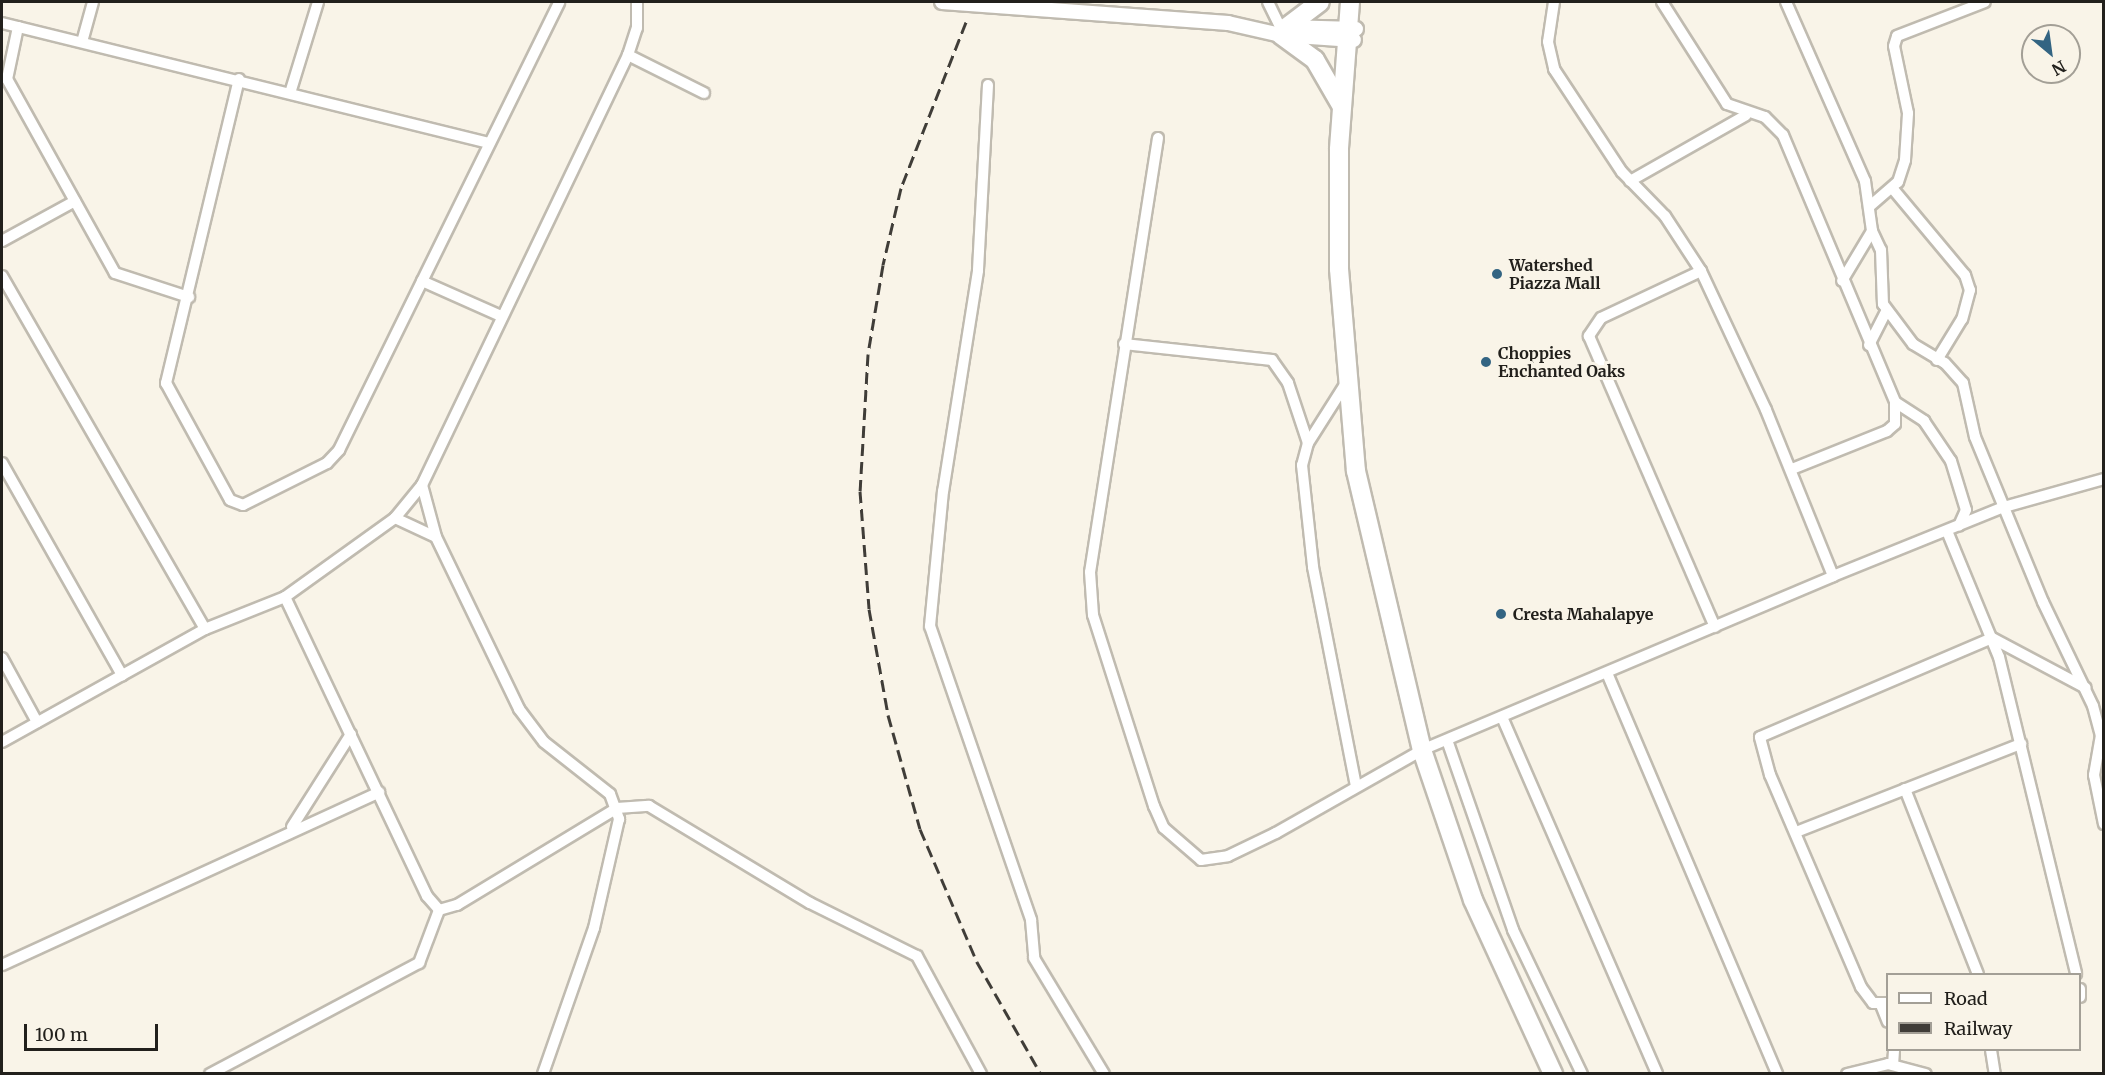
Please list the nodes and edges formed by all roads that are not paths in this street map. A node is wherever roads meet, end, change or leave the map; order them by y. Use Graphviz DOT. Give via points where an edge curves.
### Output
graph roads {
  1 [pos="93,2"];
  2 [pos="318,2"];
  3 [pos="559,2"];
  4 [pos="637,2"];
  5 [pos="942,2"];
  6 [pos="1268,2"];
  7 [pos="1320,2"];
  8 [pos="1350,2"];
  9 [pos="1359,2"];
  10 [pos="1554,2"];
  11 [pos="1662,2"];
  12 [pos="1786,2"];
  13 [pos="1985,2"];
  14 [pos="2,23"];
  15 [pos="18,27"];
  16 [pos="1282,30"];
  17 [pos="1352,34"];
  18 [pos="82,42"];
  19 [pos="628,55"];
  20 [pos="239,79"];
  21 [pos="988,86"];
  22 [pos="291,90"];
  23 [pos="704,93"];
  24 [pos="1343,109"];
  25 [pos="1746,115"];
  26 [pos="1158,138"];
  27 [pos="489,143"];
  28 [pos="1630,181"];
  29 [pos="1893,189"];
  30 [pos="75,201"];
  31 [pos="1870,206"];
  32 [pos="1872,231"];
  33 [pos="2,241"];
  34 [pos="1701,271"];
  35 [pos="2,276"];
  36 [pos="422,281"];
  37 [pos="1842,281"];
  38 [pos="189,297"];
  39 [pos="1887,310"];
  40 [pos="501,316"];
  41 [pos="1124,344"];
  42 [pos="1869,345"];
  43 [pos="1937,360"];
  44 [pos="1349,378"];
  45 [pos="1895,402"];
  46 [pos="1308,443"];
  47 [pos="2,464"];
  48 [pos="1792,469"];
  49 [pos="2103,479"];
  50 [pos="422,485"];
  51 [pos="2004,507"];
  52 [pos="395,518"];
  53 [pos="1959,526"];
  54 [pos="1947,531"];
  55 [pos="436,537"];
  56 [pos="1833,576"];
  57 [pos="285,597"];
  58 [pos="1715,627"];
  59 [pos="205,629"];
  60 [pos="1992,638"];
  61 [pos="2,658"];
  62 [pos="1607,673"];
  63 [pos="122,675"];
  64 [pos="2086,688"];
  65 [pos="1502,717"];
  66 [pos="37,722"];
  67 [pos="351,734"];
  68 [pos="1447,740"];
  69 [pos="2,742"];
  70 [pos="2021,744"];
  71 [pos="2102,749"];
  72 [pos="1422,750"];
  73 [pos="1356,786"];
  74 [pos="1905,789"];
  75 [pos="379,792"];
  76 [pos="616,808"];
  77 [pos="2103,824"];
  78 [pos="292,827"];
  79 [pos="1796,832"];
  80 [pos="439,910"];
  81 [pos="2,965"];
  82 [pos="1974,973"];
  83 [pos="2076,973"];
  84 [pos="1884,1004"];
  85 [pos="1894,1051"];
  86 [pos="1990,1051"];
  87 [pos="1893,1065"];
  88 [pos="210,1074"];
  89 [pos="543,1074"];
  90 [pos="981,1074"];
  91 [pos="1104,1074"];
  92 [pos="1553,1074"];
  93 [pos="1582,1074"];
  94 [pos="1657,1074"];
  95 [pos="1777,1074"];
  96 [pos="1847,1074"];
  97 [pos="1926,1074"];
  98 [pos="1995,1074"];
  1 -- 18 [label="street"];
  2 -- 22 [label="street"];
  3 -- 27 [label="street"];
  4 -- 19 [label="street" via="637,28"];
  5 -- 16 [label="main road"];
  6 -- 16 [label="street"];
  7 -- 16 [label="highway"];
  8 -- 17 [label="highway"];
  9 -- 17 [label="highway"];
  10 -- 28 [label="street" via="1548,42 1554,69"];
  11 -- 25 [label="street" via="1727,104"];
  12 -- 31 [label="street" via="1852,141"];
  13 -- 29 [label="street" via="1897,36 1894,46 1908,113 1905,160"];
  14 -- 15 [label="street"];
  15 -- 18 [label="street"];
  15 -- 30 [label="street" via="7,79"];
  16 -- 17 [label="main road"];
  16 -- 24 [label="highway" via="1315,60"];
  17 -- 24 [label="highway"];
  17 -- 44 [label="highway"];
  18 -- 20 [label="street"];
  19 -- 23 [label="street"];
  19 -- 40 [label="street"];
  20 -- 22 [label="street"];
  20 -- 38 [label="street"];
  21 -- 91 [label="street" via="978,271 944,491 930,626 1031,920 1034,958"];
  22 -- 27 [label="street"];
  24 -- 44 [label="highway" via="1339,269"];
  25 -- 28 [label="street"];
  25 -- 37 [label="street" via="1765,117 1783,135"];
  26 -- 41 [label="street"];
  27 -- 36 [label="street"];
  28 -- 34 [label="street" via="1665,216"];
  29 -- 31 [label="street"];
  29 -- 43 [label="street" via="1965,275 1970,290 1962,319"];
  30 -- 33 [label="street"];
  30 -- 38 [label="street" via="115,273"];
  31 -- 32 [label="street"];
  32 -- 37 [label="street"];
  32 -- 39 [label="street" via="1881,250 1881,299"];
  34 -- 48 [label="street"];
  34 -- 58 [label="street" via="1600,318 1589,336"];
  35 -- 59 [label="street"];
  36 -- 38 [label="street" via="334,457 243,505 230,500 167,391"];
  36 -- 40 [label="street"];
  37 -- 42 [label="street"];
  39 -- 42 [label="street"];
  39 -- 43 [label="street" via="1913,344"];
  40 -- 50 [label="street"];
  41 -- 46 [label="street" via="1272,360 1288,383"];
  41 -- 73 [label="street" via="1090,572 1093,615 1164,828 1201,860 1228,856"];
  42 -- 45 [label="street"];
  43 -- 51 [label="street" via="1963,383 1975,437"];
  44 -- 46 [label="street"];
  44 -- 72 [label="highway" via="1368,510 1401,673"];
  45 -- 48 [label="street" via="1895,424 1887,431"];
  45 -- 53 [label="street" via="1924,421 1951,461 1966,510"];
  46 -- 73 [label="street" via="1302,465 1313,567"];
  47 -- 63 [label="street"];
  48 -- 56 [label="street"];
  49 -- 51 [label="street"];
  50 -- 52 [label="street"];
  50 -- 55 [label="street"];
  51 -- 53 [label="street"];
  51 -- 64 [label="street"];
  52 -- 55 [label="street"];
  52 -- 57 [label="street"];
  53 -- 54 [label="street"];
  54 -- 56 [label="street"];
  54 -- 60 [label="street"];
  55 -- 76 [label="street" via="519,709 544,742 586,771"];
  56 -- 58 [label="street"];
  57 -- 59 [label="street"];
  57 -- 67 [label="street"];
  58 -- 62 [label="street"];
  59 -- 63 [label="street"];
  60 -- 64 [label="street"];
  60 -- 70 [label="street"];
  60 -- 79 [label="street" via="1760,736 1764,760"];
  61 -- 66 [label="street"];
  62 -- 65 [label="street"];
  62 -- 95 [label="street"];
  63 -- 66 [label="street"];
  64 -- 71 [label="street"];
  65 -- 68 [label="street"];
  65 -- 94 [label="street"];
  66 -- 69 [label="street"];
  67 -- 75 [label="street"];
  67 -- 78 [label="street"];
  68 -- 72 [label="street"];
  68 -- 93 [label="street" via="1513,930"];
  70 -- 74 [label="street"];
  70 -- 83 [label="street"];
  71 -- 77 [label="street" via="2094,776"];
  72 -- 73 [label="street"];
  72 -- 92 [label="highway" via="1473,900"];
  74 -- 79 [label="street"];
  74 -- 82 [label="street"];
  75 -- 78 [label="street"];
  75 -- 80 [label="street" via="427,896"];
  76 -- 80 [label="street" via="457,906"];
  76 -- 89 [label="street" via="617,840 594,928"];
  76 -- 90 [label="street" via="649,806 810,903 917,956"];
  78 -- 81 [label="street"];
  79 -- 84 [label="street" via="1861,987"];
  80 -- 88 [label="street" via="419,963"];
  85 -- 87 [label="street"];
  86 -- 98 [label="street"];
  87 -- 96 [label="street"];
  87 -- 97 [label="street"];
}
